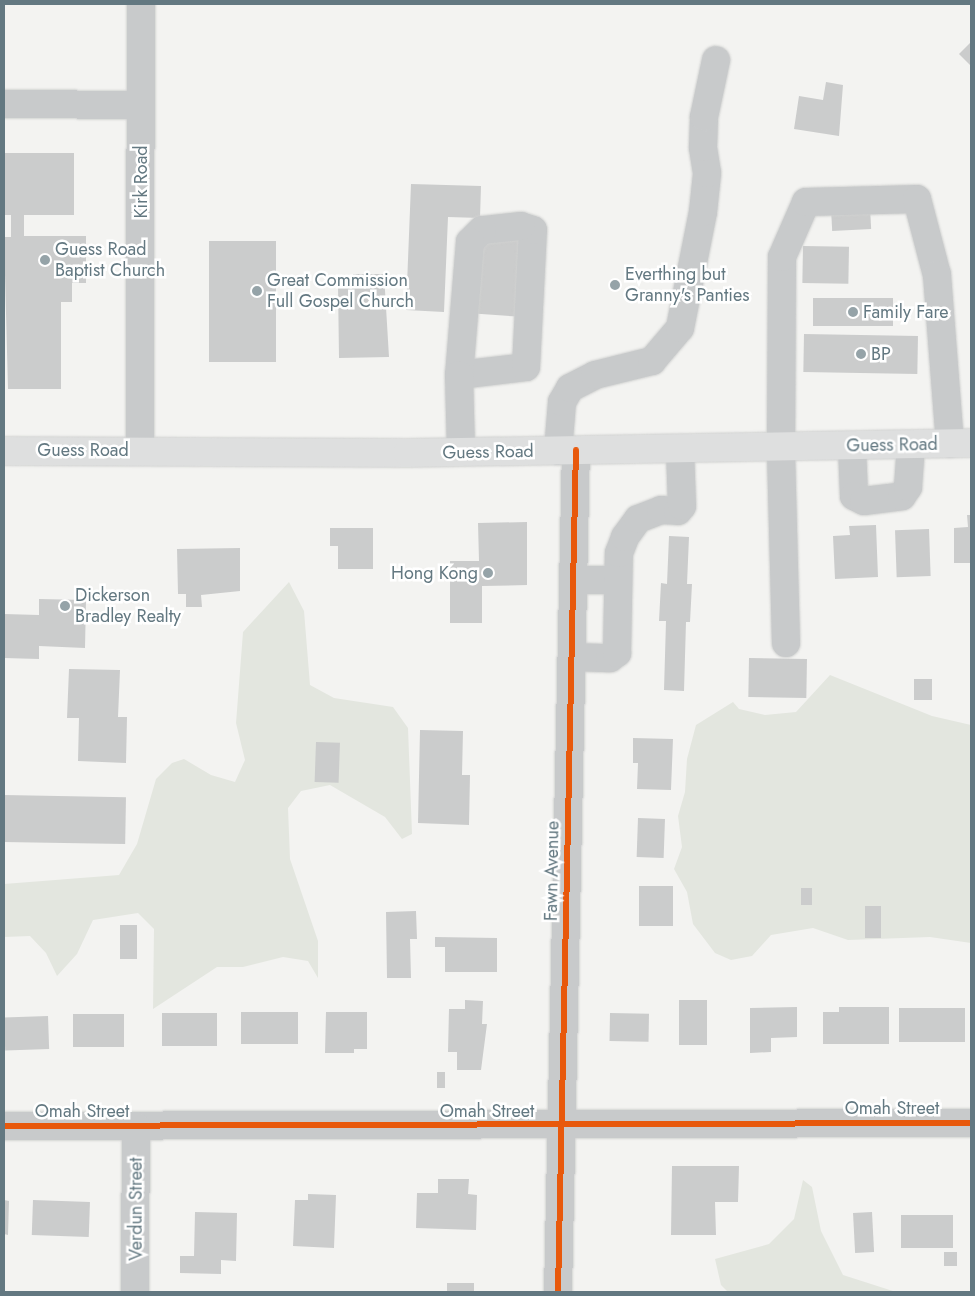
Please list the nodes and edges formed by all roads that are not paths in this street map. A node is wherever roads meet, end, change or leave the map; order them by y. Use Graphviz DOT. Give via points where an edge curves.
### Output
graph roads {
  1 [pos="141,4"];
  2 [pos="716,60"];
  3 [pos="4,104"];
  4 [pos="141,105"];
  5 [pos="459,375"];
  6 [pos="960,443"];
  7 [pos="911,445"];
  8 [pos="852,446"];
  9 [pos="782,447"];
  10 [pos="680,449"];
  11 [pos="140,450"];
  12 [pos="567,450"];
  13 [pos="4,451"];
  14 [pos="462,452"];
  15 [pos="574,580"];
  16 [pos="618,580"];
  17 [pos="786,643"];
  18 [pos="572,657"];
  19 [pos="971,1123"];
  20 [pos="4,1126"];
  21 [pos="136,1126"];
  22 [pos="562,1126"];
  23 [pos="135,1292"];
  24 [pos="558,1292"];
  1 -- 4 [label="street, Kirk Road"];
  2 -- 12 [label="street, Fawn Avenue" via="704,117 702,147 707,173 703,212 680,328 652,361 595,375 570,388 562,402"];
  3 -- 4 [label="street"];
  4 -- 11 [label="street, Kirk Road"];
  5 -- 5 [label="street" via="526,366 533,230 521,226 482,230 470,242"];
  5 -- 14 [label="street"];
  6 -- 7 [label="main road, Guess Road"];
  6 -- 9 [label="street" via="937,275 917,199 806,202 782,257"];
  7 -- 8 [label="main road, Guess Road"];
  7 -- 8 [label="street" via="908,486 902,496 864,501 854,496"];
  8 -- 9 [label="main road, Guess Road"];
  9 -- 10 [label="main road, Guess Road"];
  9 -- 17 [label="street"];
  10 -- 12 [label="main road, Guess Road"];
  10 -- 16 [label="street" via="682,506 678,510 661,510 638,518 625,537 620,552"];
  11 -- 13 [label="main road, Guess Road"];
  11 -- 14 [label="main road, Guess Road"];
  12 -- 14 [label="main road, Guess Road"];
  12 -- 15 [label="street, Fawn Avenue"];
  15 -- 16 [label="street"];
  15 -- 18 [label="street, Fawn Avenue"];
  16 -- 18 [label="street" via="617,653 610,658"];
  18 -- 22 [label="street, Fawn Avenue"];
  19 -- 22 [label="street, Omah Street"];
  20 -- 21 [label="street, Omah Street"];
  21 -- 22 [label="street, Omah Street"];
  21 -- 23 [label="street, Verdun Street"];
  22 -- 24 [label="street, Fawn Avenue"];
}
